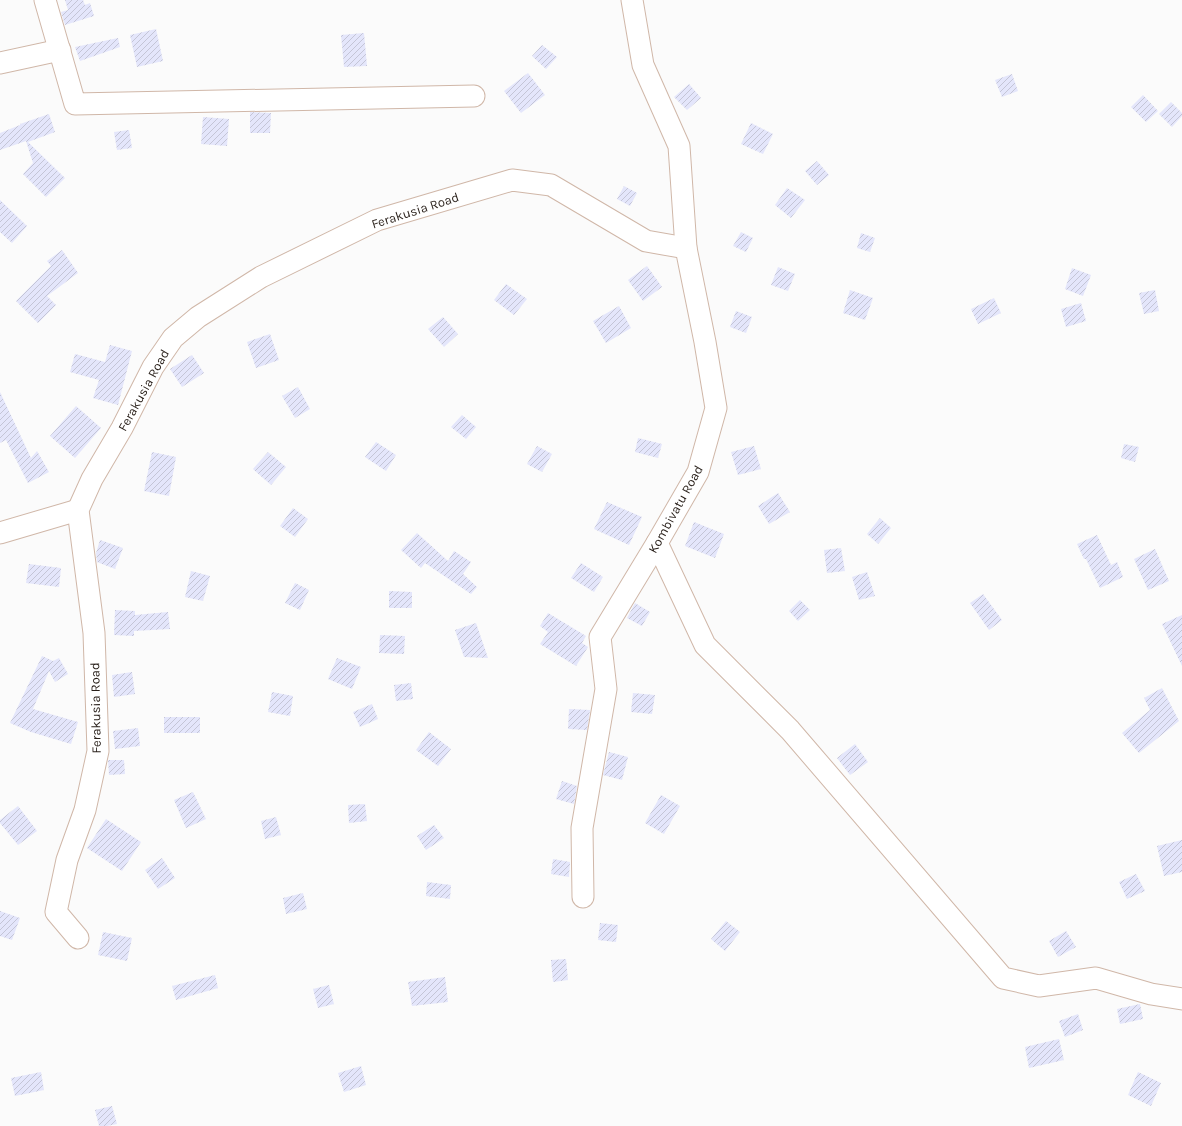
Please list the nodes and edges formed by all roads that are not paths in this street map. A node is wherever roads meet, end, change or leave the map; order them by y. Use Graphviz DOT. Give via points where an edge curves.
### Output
graph roads {
  1 [pos="45,0"];
  2 [pos="632,0"];
  3 [pos="60,50"];
  4 [pos="0,63"];
  5 [pos="474,96"];
  6 [pos="686,248"];
  7 [pos="78,510"];
  8 [pos="0,533"];
  9 [pos="657,543"];
  10 [pos="583,897"];
  11 [pos="78,938"];
  12 [pos="1182,999"];
  1 -- 3 [label="street"];
  2 -- 6 [label="street, Kombivatu Road" via="642,65 679,146"];
  3 -- 4 [label="street"];
  3 -- 5 [label="street" via="75,104"];
  6 -- 7 [label="street, Ferakusia Road" via="646,241 551,185 512,180 377,220 261,277 198,317 173,338 153,367 92,479"];
  6 -- 9 [label="street, Kombivatu Road" via="716,408 698,472"];
  7 -- 8 [label="street"];
  7 -- 11 [label="street, Ferakusia Road" via="94,633 98,751 85,810 67,860 56,912"];
  9 -- 10 [label="street, Kombivatu Road" via="600,637 606,689 582,828"];
  9 -- 12 [label="street" via="705,645 790,730 1003,978 1039,986 1096,978 1151,994"];
}
